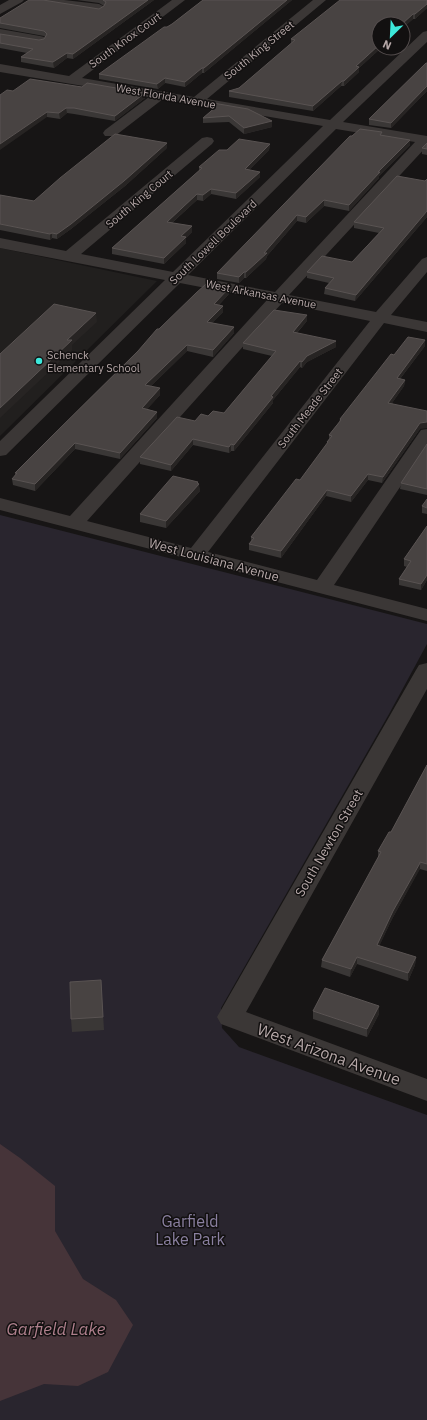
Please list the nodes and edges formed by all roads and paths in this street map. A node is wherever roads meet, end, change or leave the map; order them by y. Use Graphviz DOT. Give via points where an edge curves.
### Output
graph roads {
  1 [pos="18,0"];
  2 [pos="37,0"];
  3 [pos="179,0"];
  4 [pos="320,0"];
  5 [pos="99,8"];
  6 [pos="0,10"];
  7 [pos="0,33"];
  8 [pos="426,38"];
  9 [pos="40,40"];
  10 [pos="3,72"];
  11 [pos="71,80"];
  12 [pos="160,94"];
  13 [pos="197,101"];
  14 [pos="334,124"];
  15 [pos="110,133"];
  16 [pos="426,140"];
  17 [pos="207,141"];
  18 [pos="0,243"];
  19 [pos="70,256"];
  20 [pos="427,262"];
  21 [pos="177,278"];
  22 [pos="279,297"];
  23 [pos="380,318"];
  24 [pos="427,327"];
  25 [pos="427,434"];
  26 [pos="0,451"];
  27 [pos="0,504"];
  28 [pos="74,524"];
  29 [pos="196,555"];
  30 [pos="322,588"];
  31 [pos="427,615"];
  32 [pos="427,670"];
  33 [pos="230,1017"];
  34 [pos="427,1090"];
  1 -- 6 [label="street"];
  2 -- 5 [label="street"];
  3 -- 11 [label="street, South Knox Court"];
  4 -- 13 [label="street, South King Street"];
  7 -- 9 [label="street"];
  8 -- 14 [label="street, South Lowell Boulevard"];
  10 -- 11 [label="street, West Florida Avenue"];
  11 -- 12 [label="street, West Florida Avenue"];
  12 -- 13 [label="street, West Florida Avenue"];
  12 -- 15 [label="street"];
  13 -- 14 [label="street, West Florida Avenue"];
  14 -- 16 [label="street, West Florida Avenue"];
  14 -- 21 [label="street, South Lowell Boulevard"];
  16 -- 22 [label="street"];
  17 -- 19 [label="street, South King Court"];
  18 -- 19 [label="street, West Arkansas Avenue"];
  19 -- 21 [label="street, West Arkansas Avenue"];
  20 -- 23 [label="street, South Meade Street"];
  21 -- 22 [label="street, West Arkansas Avenue"];
  21 -- 26 [label="street, South Lowell Boulevard"];
  22 -- 23 [label="street, West Arkansas Avenue"];
  22 -- 28 [label="street"];
  23 -- 24 [label="street, West Arkansas Avenue"];
  23 -- 29 [label="street, South Meade Street"];
  25 -- 30 [label="street"];
  27 -- 28 [label="street, West Louisiana Avenue"];
  28 -- 29 [label="street, West Louisiana Avenue"];
  29 -- 30 [label="street, West Louisiana Avenue"];
  30 -- 31 [label="street, West Louisiana Avenue"];
  32 -- 33 [label="street, South Newton Street"];
  33 -- 34 [label="street, West Arizona Avenue"];
}
